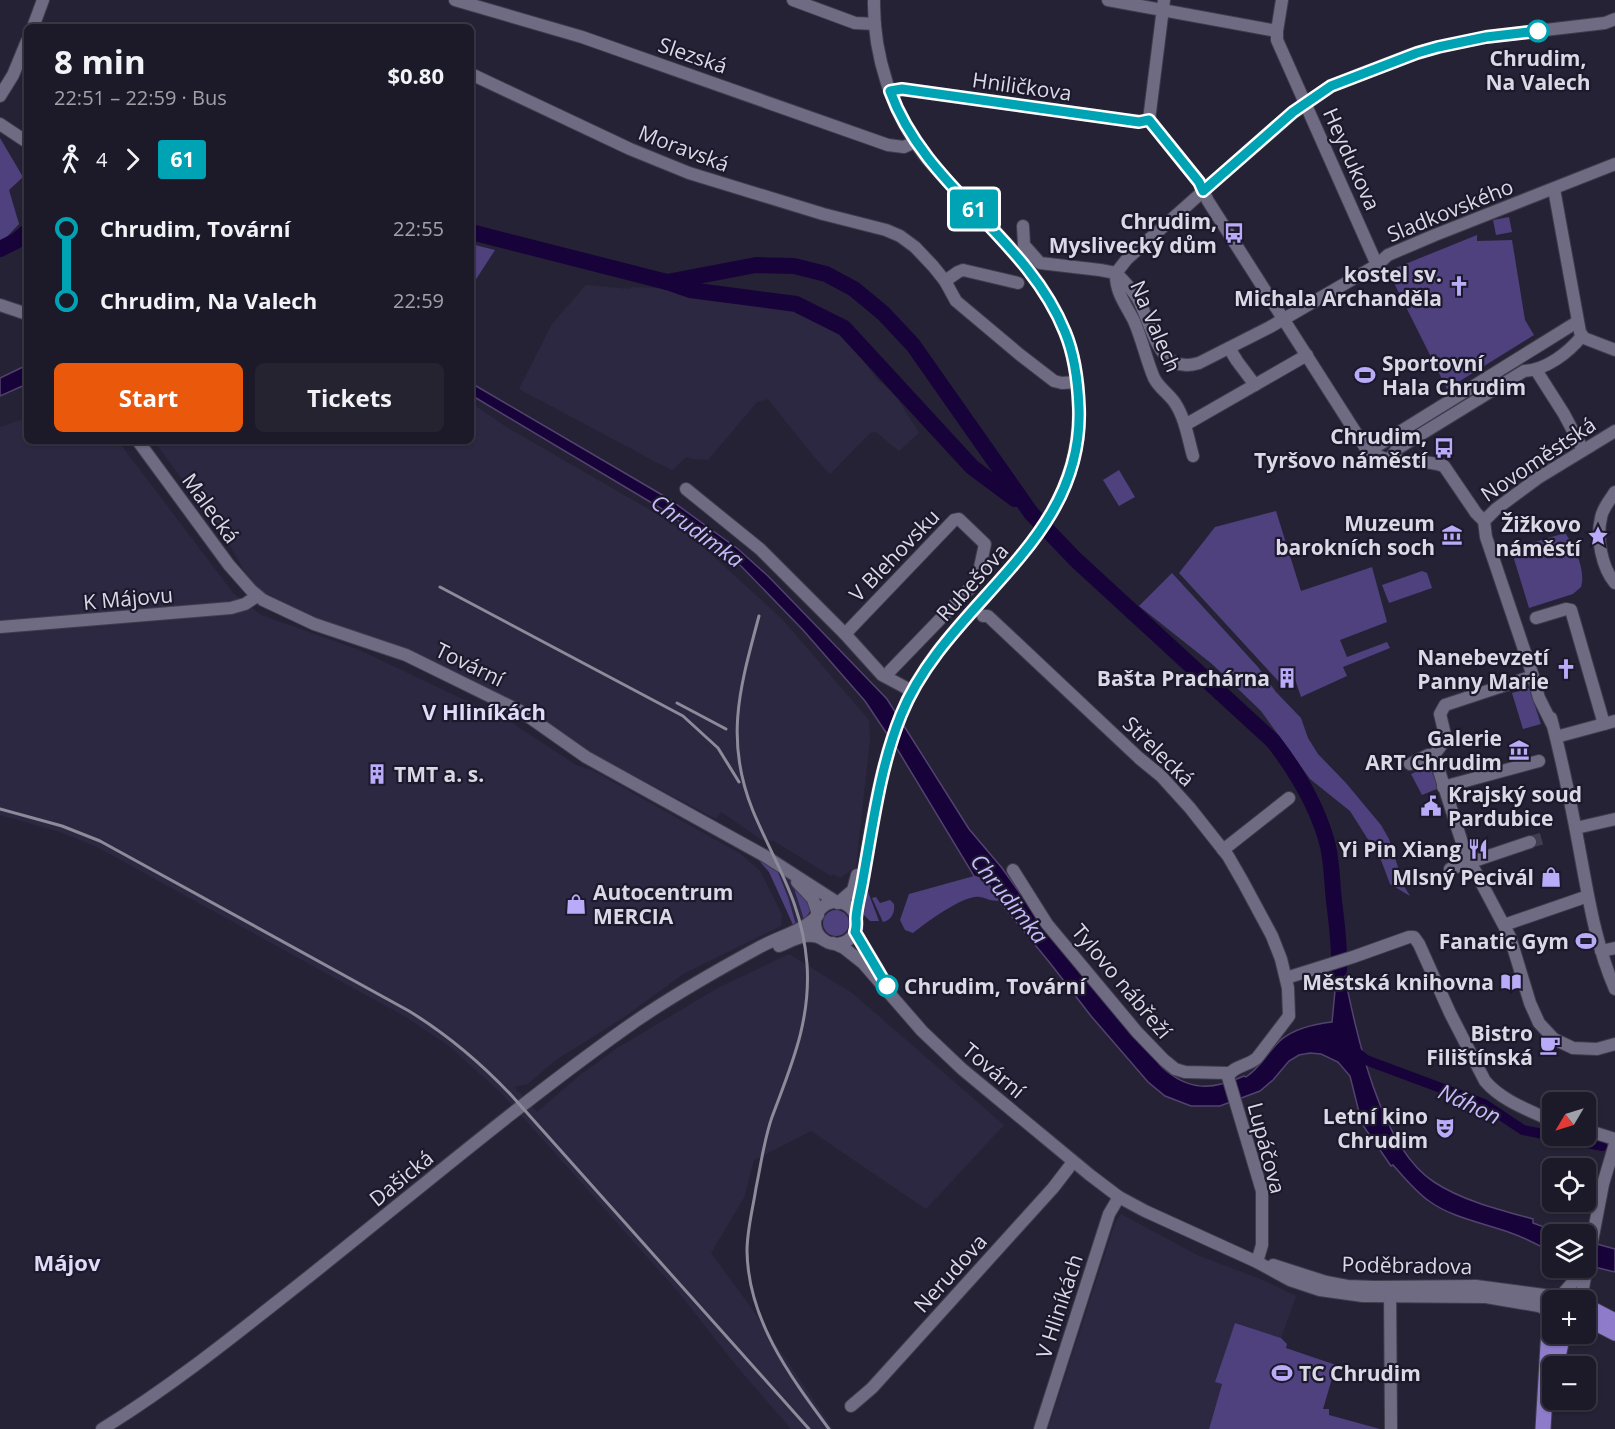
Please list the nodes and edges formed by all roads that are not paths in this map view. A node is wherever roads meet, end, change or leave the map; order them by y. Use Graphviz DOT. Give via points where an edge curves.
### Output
graph roads {
  1 [pos="43,0"];
  2 [pos="455,0"];
  3 [pos="793,0"];
  4 [pos="869,0"];
  5 [pos="874,0"];
  6 [pos="1108,0"];
  7 [pos="1282,0"];
  8 [pos="492,5"];
  9 [pos="1163,5"];
  10 [pos="1615,19"];
  11 [pos="34,24"];
  12 [pos="872,24"];
  13 [pos="1277,31"];
  14 [pos="24,48"];
  15 [pos="474,75"];
  16 [pos="890,91"];
  17 [pos="0,96"];
  18 [pos="1305,103"];
  19 [pos="1149,120"];
  20 [pos="0,124"];
  21 [pos="24,140"];
  22 [pos="913,143"];
  23 [pos="1615,164"];
  24 [pos="1554,189"];
  25 [pos="1203,191"];
  26 [pos="1023,226"];
  27 [pos="1377,265"];
  28 [pos="1116,273"];
  29 [pos="945,281"];
  30 [pos="1018,283"];
  31 [pos="0,305"];
  32 [pos="24,313"];
  33 [pos="1283,320"];
  34 [pos="1577,322"];
  35 [pos="1582,336"];
  36 [pos="1229,348"];
  37 [pos="1615,350"];
  38 [pos="1307,355"];
  39 [pos="1178,365"];
  40 [pos="1536,370"];
  41 [pos="1073,383"];
  42 [pos="1256,385"];
  43 [pos="1185,425"];
  44 [pos="1615,431"];
  45 [pos="140,444"];
  46 [pos="1583,450"];
  47 [pos="1371,453"];
  48 [pos="1193,456"];
  49 [pos="1389,460"];
  50 [pos="686,489"];
  51 [pos="1615,492"];
  52 [pos="1484,521"];
  53 [pos="1615,583"];
  54 [pos="256,596"];
  55 [pos="983,616"];
  56 [pos="1536,618"];
  57 [pos="0,627"];
  58 [pos="844,634"];
  59 [pos="890,671"];
  60 [pos="1533,676"];
  61 [pos="909,689"];
  62 [pos="1609,723"];
  63 [pos="1556,737"];
  64 [pos="886,749"];
  65 [pos="1434,755"];
  66 [pos="1539,761"];
  67 [pos="1410,764"];
  68 [pos="1443,787"];
  69 [pos="1289,798"];
  70 [pos="1615,819"];
  71 [pos="1576,828"];
  72 [pos="1530,842"];
  73 [pos="1223,850"];
  74 [pos="1470,862"];
  75 [pos="779,864"];
  76 [pos="1450,869"];
  77 [pos="1013,870"];
  78 [pos="1588,898"];
  79 [pos="838,903"];
  80 [pos="818,915"];
  81 [pos="856,918"];
  82 [pos="1504,925"];
  83 [pos="855,932"];
  84 [pos="829,942"];
  85 [pos="1615,948"];
  86 [pos="1601,951"];
  87 [pos="730,964"];
  88 [pos="1286,978"];
  89 [pos="1615,989"];
  90 [pos="896,1000"];
  91 [pos="1615,1044"];
  92 [pos="1228,1077"];
  93 [pos="1542,1116"];
  94 [pos="1596,1133"];
  95 [pos="1615,1138"];
  96 [pos="1612,1158"];
  97 [pos="1073,1162"];
  98 [pos="1119,1197"];
  99 [pos="1595,1224"];
  100 [pos="1257,1262"];
  101 [pos="1390,1291"];
  102 [pos="1542,1300"];
  103 [pos="1596,1311"];
  104 [pos="1615,1321"];
  105 [pos="1596,1323"];
  106 [pos="1615,1333"];
  107 [pos="1554,1344"];
  108 [pos="851,1406"];
  109 [pos="1552,1410"];
  110 [pos="102,1429"];
  111 [pos="1040,1429"];
  112 [pos="1391,1429"];
  113 [pos="1543,1429"];
  114 [pos="1551,1429"];
  1 -- 11 [label="street"];
  2 -- 8 [label="street, Slezská"];
  3 -- 12 [label="street" via="855,24"];
  4 -- 12 [label="street"];
  5 -- 12 [label="street"];
  6 -- 9 [label="street"];
  7 -- 13 [label="street, Heydukova"];
  8 -- 22 [label="street, Slezská" via="888,145 901,147"];
  9 -- 13 [label="street"];
  9 -- 19 [label="street"];
  10 -- 18 [label="street, Na Valech" via="1438,47 1336,84"];
  12 -- 16 [label="street"];
  12 -- 22 [label="street" via="876,65 884,93"];
  13 -- 18 [label="street, Heydukova" via="1278,43"];
  14 -- 17 [label="street" via="11,81"];
  15 -- 29 [label="street, Moravská" via="689,173 893,232 915,247"];
  16 -- 19 [label="street, Hniličkova" via="902,89 1139,122"];
  16 -- 22 [label="street"];
  18 -- 25 [label="street, Na Valech"];
  18 -- 27 [label="street, Heydukova"];
  19 -- 25 [label="street"];
  20 -- 21 [label="street"];
  22 -- 41 [label="street, Rubešova" via="934,176 1040,298 1059,338"];
  23 -- 24 [label="street, Sladkovského"];
  24 -- 27 [label="street, Sladkovského" via="1388,255"];
  24 -- 34 [label="street"];
  25 -- 28 [label="street, Na Valech"];
  25 -- 33 [label="street"];
  26 -- 28 [label="street" via="1024,245 1040,263"];
  27 -- 33 [label="street, Sladkovského"];
  28 -- 39 [label="street, Na Valech" via="1138,299 1164,355"];
  28 -- 43 [label="street, Na Valech" via="1118,292 1153,375 1177,406"];
  29 -- 30 [label="street" via="963,270"];
  29 -- 41 [label="street" via="956,301 1019,354 1054,381"];
  31 -- 32 [label="street"];
  33 -- 36 [label="street, Sladkovského"];
  33 -- 38 [label="street"];
  34 -- 35 [label="street"];
  34 -- 47 [label="street"];
  35 -- 37 [label="street"];
  35 -- 40 [label="street" via="1572,348"];
  36 -- 39 [label="street, Sladkovského" via="1199,363"];
  36 -- 42 [label="street"];
  38 -- 42 [label="street"];
  38 -- 47 [label="street" via="1358,440"];
  40 -- 46 [label="street"];
  40 -- 49 [label="street" via="1524,371 1397,449"];
  41 -- 61 [label="street, Rubešova" via="1067,452 1051,506 986,591 927,652"];
  42 -- 43 [label="street"];
  43 -- 48 [label="street, Na Valech"];
  44 -- 46 [label="street, Novoměstská"];
  45 -- 54 [label="street, Malecká"];
  46 -- 52 [label="street, Novoměstská" via="1527,485"];
  47 -- 49 [label="street"];
  49 -- 52 [label="street" via="1444,466"];
  50 -- 58 [label="street, V Blehovsku" via="748,538"];
  51 -- 53 [label="street" via="1600,519 1601,550"];
  52 -- 60 [label="street"];
  54 -- 57 [label="street, K Májovu" via="231,609"];
  54 -- 75 [label="street, Tovární" via="299,619 413,658 522,712 586,757"];
  55 -- 73 [label="street, Střelecká" via="988,616 1161,776"];
  56 -- 62 [label="street" via="1570,610"];
  58 -- 59 [label="street, V Blehovsku" via="959,519 985,544 978,579"];
  58 -- 61 [label="street, V Blehovsku" via="882,675"];
  60 -- 63 [label="street"];
  60 -- 65 [label="street" via="1445,705 1440,714 1446,740"];
  61 -- 64 [label="street, Rubešova"];
  62 -- 63 [label="street"];
  63 -- 71 [label="street"];
  64 -- 79 [label="street, Rubešova" via="872,791 856,882"];
  64 -- 81 [label="street, Rubešova"];
  65 -- 67 [label="street" via="1428,754"];
  65 -- 68 [label="street"];
  66 -- 68 [label="street"];
  68 -- 74 [label="street"];
  69 -- 73 [label="street"];
  70 -- 71 [label="street"];
  71 -- 78 [label="street"];
  72 -- 74 [label="street"];
  73 -- 88 [label="street, Střelecká" via="1272,936"];
  74 -- 76 [label="street"];
  74 -- 82 [label="street"];
  75 -- 79 [label="street, Tovární"];
  75 -- 80 [label="street, Tovární" via="813,899"];
  77 -- 92 [label="street, Tylovo nábřeží" via="1047,924 1164,1060 1185,1072"];
  78 -- 82 [label="street"];
  78 -- 86 [label="street"];
  79 -- 80 [label="street" via="826,905"];
  79 -- 81 [label="street" via="850,907"];
  80 -- 84 [label="street" via="817,929"];
  80 -- 87 [label="street, Dašická"];
  81 -- 83 [label="street"];
  82 -- 91 [label="street" via="1530,1003 1554,1040 1573,1048 1597,1049"];
  83 -- 84 [label="street" via="847,941"];
  83 -- 90 [label="street, Tovární"];
  84 -- 87 [label="street, Dašická" via="806,935"];
  84 -- 90 [label="street, Tovární" via="863,963"];
  85 -- 86 [label="street"];
  86 -- 89 [label="street"];
  87 -- 110 [label="street, Dašická" via="682,990 599,1048 210,1354"];
  88 -- 92 [label="street, Střelecká" via="1290,1012 1285,1022 1255,1060 1232,1070"];
  88 -- 93 [label="street" via="1414,937 1478,1069 1492,1089"];
  90 -- 97 [label="street, Tovární" via="946,1055"];
  92 -- 100 [label="street, Lupáčova" via="1262,1191 1262,1250"];
  94 -- 95 [label="street"];
  96 -- 99 [label="street"];
  97 -- 98 [label="street, Poděbradova"];
  97 -- 108 [label="street, Nerudova" via="872,1388"];
  98 -- 100 [label="street, Poděbradova"];
  98 -- 111 [label="street, V Hliníkách" via="1109,1214"];
  100 -- 101 [label="street, Poděbradova" via="1290,1280 1320,1290 1353,1295"];
  101 -- 102 [label="street, Poděbradova" via="1476,1286"];
  101 -- 112 [label="street"];
  103 -- 104 [label="main road"];
  105 -- 106 [label="main road"];
  107 -- 113 [label="main road"];
  109 -- 114 [label="main road"];
}
